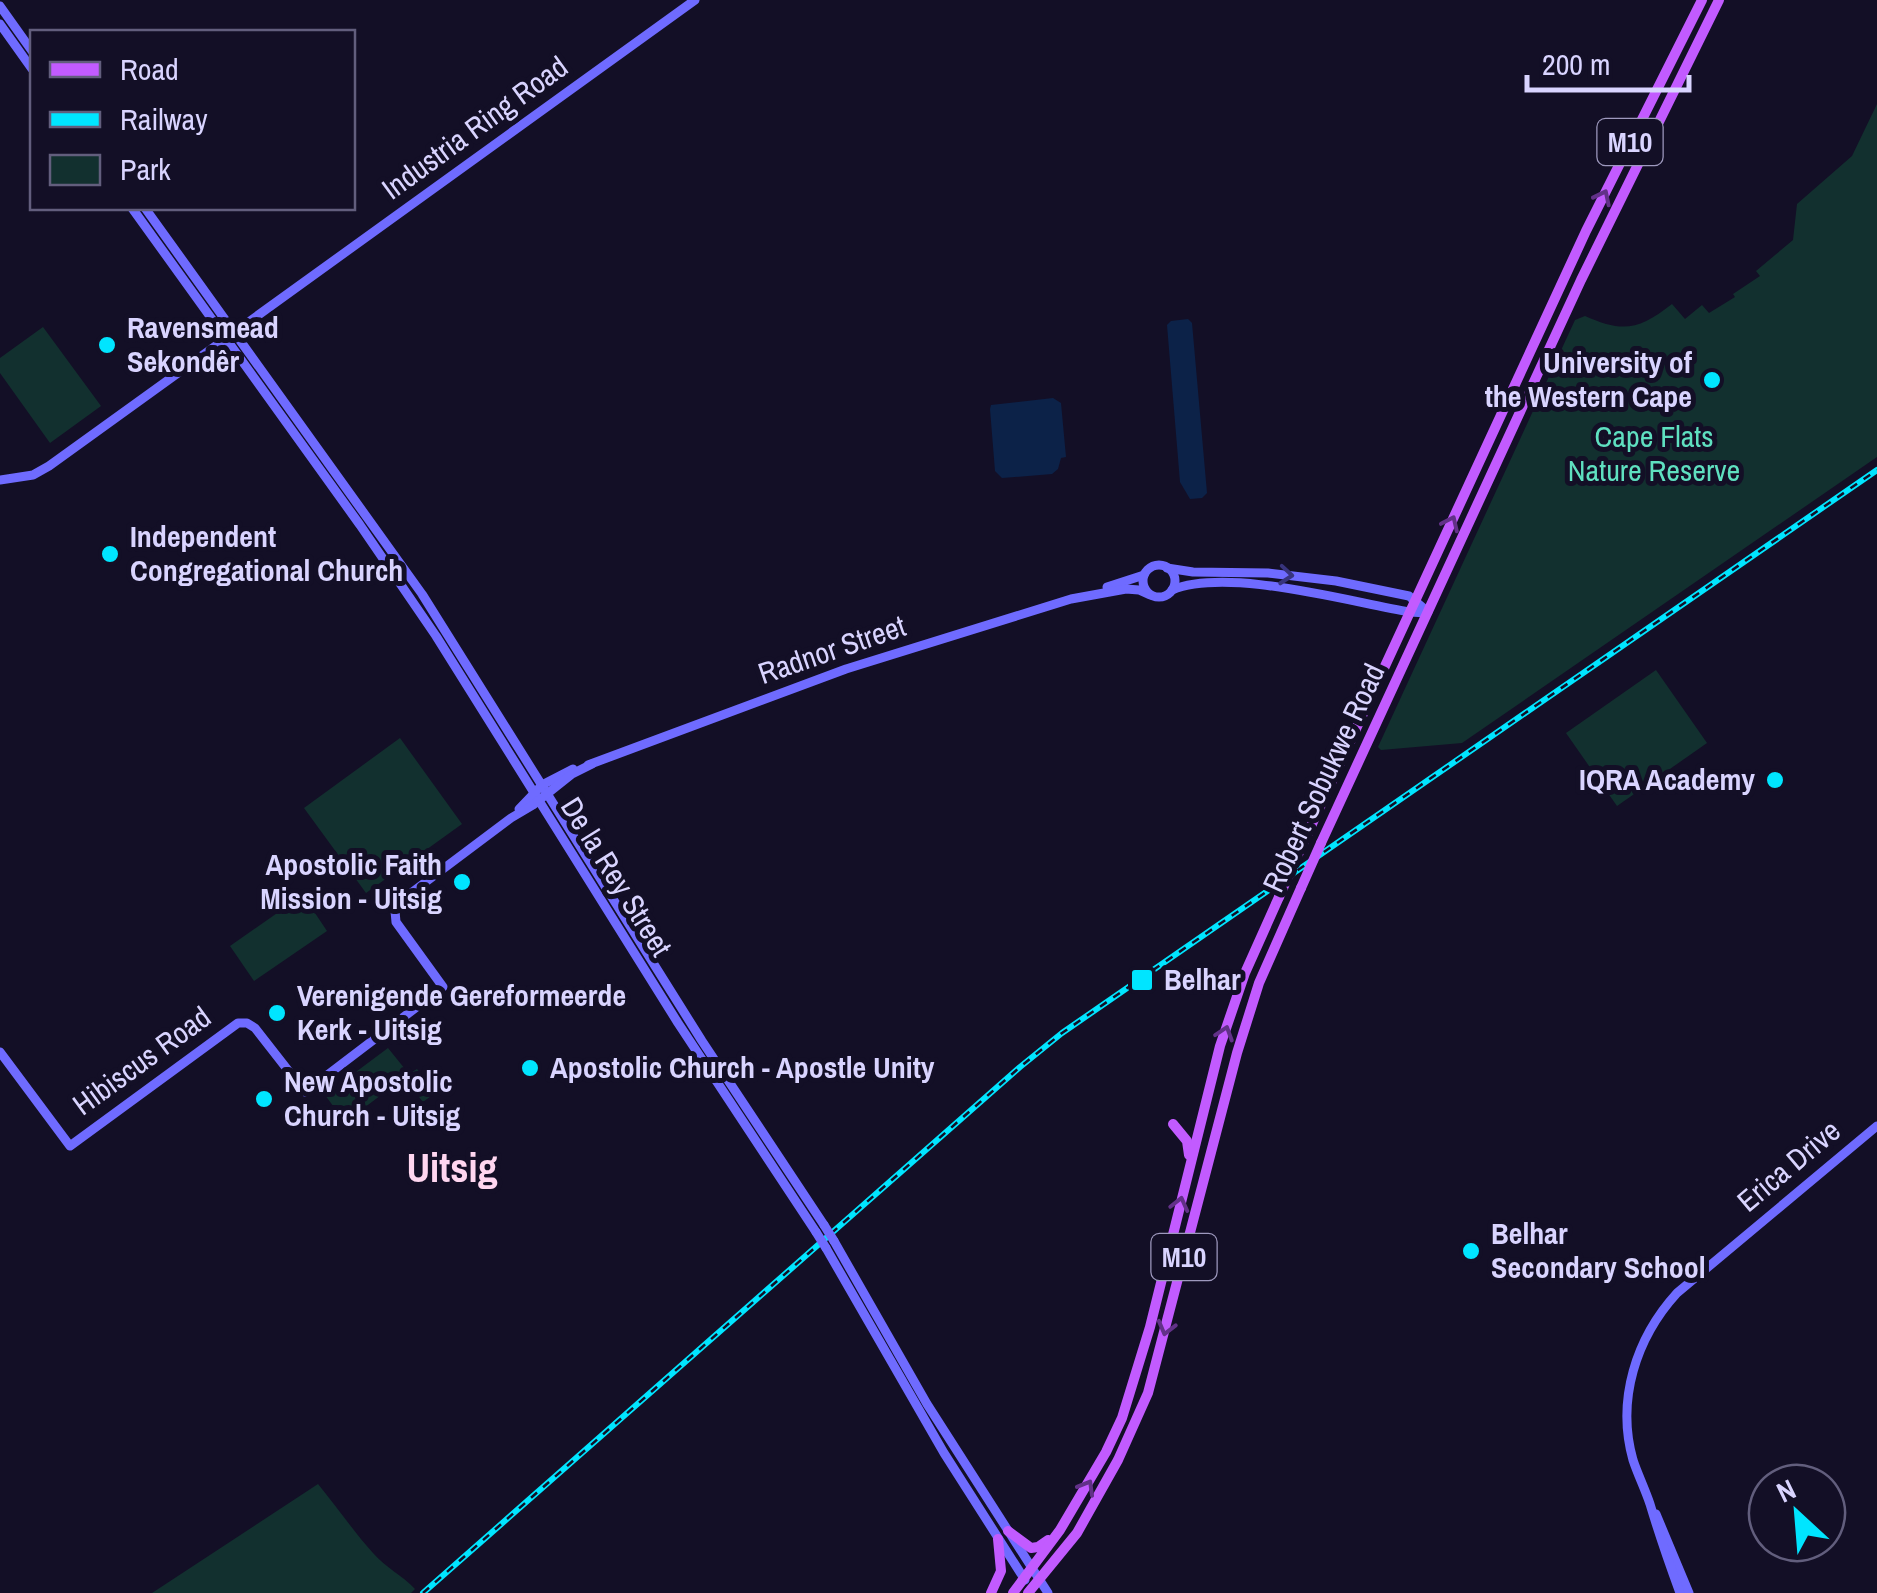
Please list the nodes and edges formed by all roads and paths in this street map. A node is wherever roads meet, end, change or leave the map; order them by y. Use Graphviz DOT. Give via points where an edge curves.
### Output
graph roads {
  1 [pos="695,0"];
  2 [pos="1702,0"];
  3 [pos="1719,0"];
  4 [pos="0,6"];
  5 [pos="0,24"];
  6 [pos="30,48"];
  7 [pos="30,67"];
  8 [pos="134,210"];
  9 [pos="147,210"];
  10 [pos="230,335"];
  11 [pos="0,480"];
  12 [pos="1166,568"];
  13 [pos="1144,575"];
  14 [pos="1336,581"];
  15 [pos="1172,590"];
  16 [pos="1091,594"];
  17 [pos="1150,595"];
  18 [pos="1333,598"];
  19 [pos="1416,600"];
  20 [pos="1410,612"];
  21 [pos="1428,612"];
  22 [pos="541,793"];
  23 [pos="247,1023"];
  24 [pos="0,1052"];
  25 [pos="1174,1124"];
  26 [pos="1877,1126"];
  27 [pos="1189,1166"];
  28 [pos="830,1245"];
  29 [pos="1650,1503"];
  30 [pos="1060,1530"];
  31 [pos="1008,1531"];
  32 [pos="998,1539"];
  33 [pos="1032,1568"];
  34 [pos="1024,1578"];
  35 [pos="1040,1579"];
  36 [pos="1031,1592"];
  37 [pos="991,1593"];
  38 [pos="1012,1593"];
  39 [pos="1048,1593"];
  40 [pos="1680,1593"];
  41 [pos="1688,1593"];
  1 -- 10 [label="street, Industria Ring Road"];
  19 -- 2 [label="main road, Robert Sobukwe Road / M10, one-way" via="1580,244"];
  3 -- 21 [label="main road, Robert Sobukwe Road / M10"];
  4 -- 6 [label="street"];
  5 -- 7 [label="street"];
  8 -- 10 [label="street, De la Rey Street"];
  9 -- 10 [label="street, De la Rey Street"];
  10 -- 11 [label="street, Industria Ring Road" via="42,470"];
  10 -- 22 [label="street, De la Rey Street" via="414,582"];
  12 -- 13 [label="street" via="1154,566"];
  12 -- 14 [label="street, one-way"];
  12 -- 15 [label="street" via="1174,578"];
  13 -- 16 [label="street, Radnor Street"];
  13 -- 17 [label="street"];
  14 -- 18 [label="street"];
  14 -- 19 [label="street"];
  15 -- 17 [label="street"];
  15 -- 18 [label="street" via="1231,584"];
  16 -- 17 [label="street, Radnor Street" via="1132,589"];
  16 -- 22 [label="street, Radnor Street" via="846,668 558,775"];
  18 -- 20 [label="street"];
  19 -- 20 [label="main road, Robert Sobukwe Road / M10"];
  19 -- 21 [label="street"];
  20 -- 21 [label="street"];
  27 -- 20 [label="main road, Robert Sobukwe Road / M10, one-way, bridge" via="1220,1046 1254,953"];
  21 -- 35 [label="main road, Robert Sobukwe Road / M10, one-way, bridge" via="1259,983 1148,1393 1077,1532"];
  22 -- 23 [label="street, Radnor Street" via="396,907 396,922 443,987 304,1092"];
  22 -- 28 [label="street, De la Rey Street, bridge"];
  23 -- 24 [label="street, Hibiscus Road" via="232,1025 70,1146"];
  25 -- 27 [label="main road" via="1188,1140"];
  26 -- 29 [label="street, Erica Drive" via="1677,1293 1648,1331 1632,1372 1627,1413 1633,1459"];
  30 -- 27 [label="main road, Robert Sobukwe Road / M10, one-way" via="1106,1452 1133,1387"];
  28 -- 31 [label="street, De la Rey Street"];
  28 -- 32 [label="street, De la Rey Street"];
  29 -- 40 [label="street, Erica Drive"];
  29 -- 41 [label="street, Erica Drive"];
  30 -- 31 [label="main road" via="1034,1548"];
  30 -- 33 [label="main road, Robert Sobukwe Road / M10"];
  31 -- 33 [label="street, De la Rey Street"];
  32 -- 34 [label="street, De la Rey Street"];
  32 -- 37 [label="main road" via="1002,1570"];
  33 -- 34 [label="main road, Robert Sobukwe Road / M10"];
  33 -- 35 [label="street, De la Rey Street"];
  34 -- 36 [label="street, De la Rey Street"];
  34 -- 38 [label="main road, Robert Sobukwe Road / M10"];
  35 -- 36 [label="main road, Robert Sobukwe Road / M10"];
  35 -- 39 [label="street, De la Rey Street"];
}
